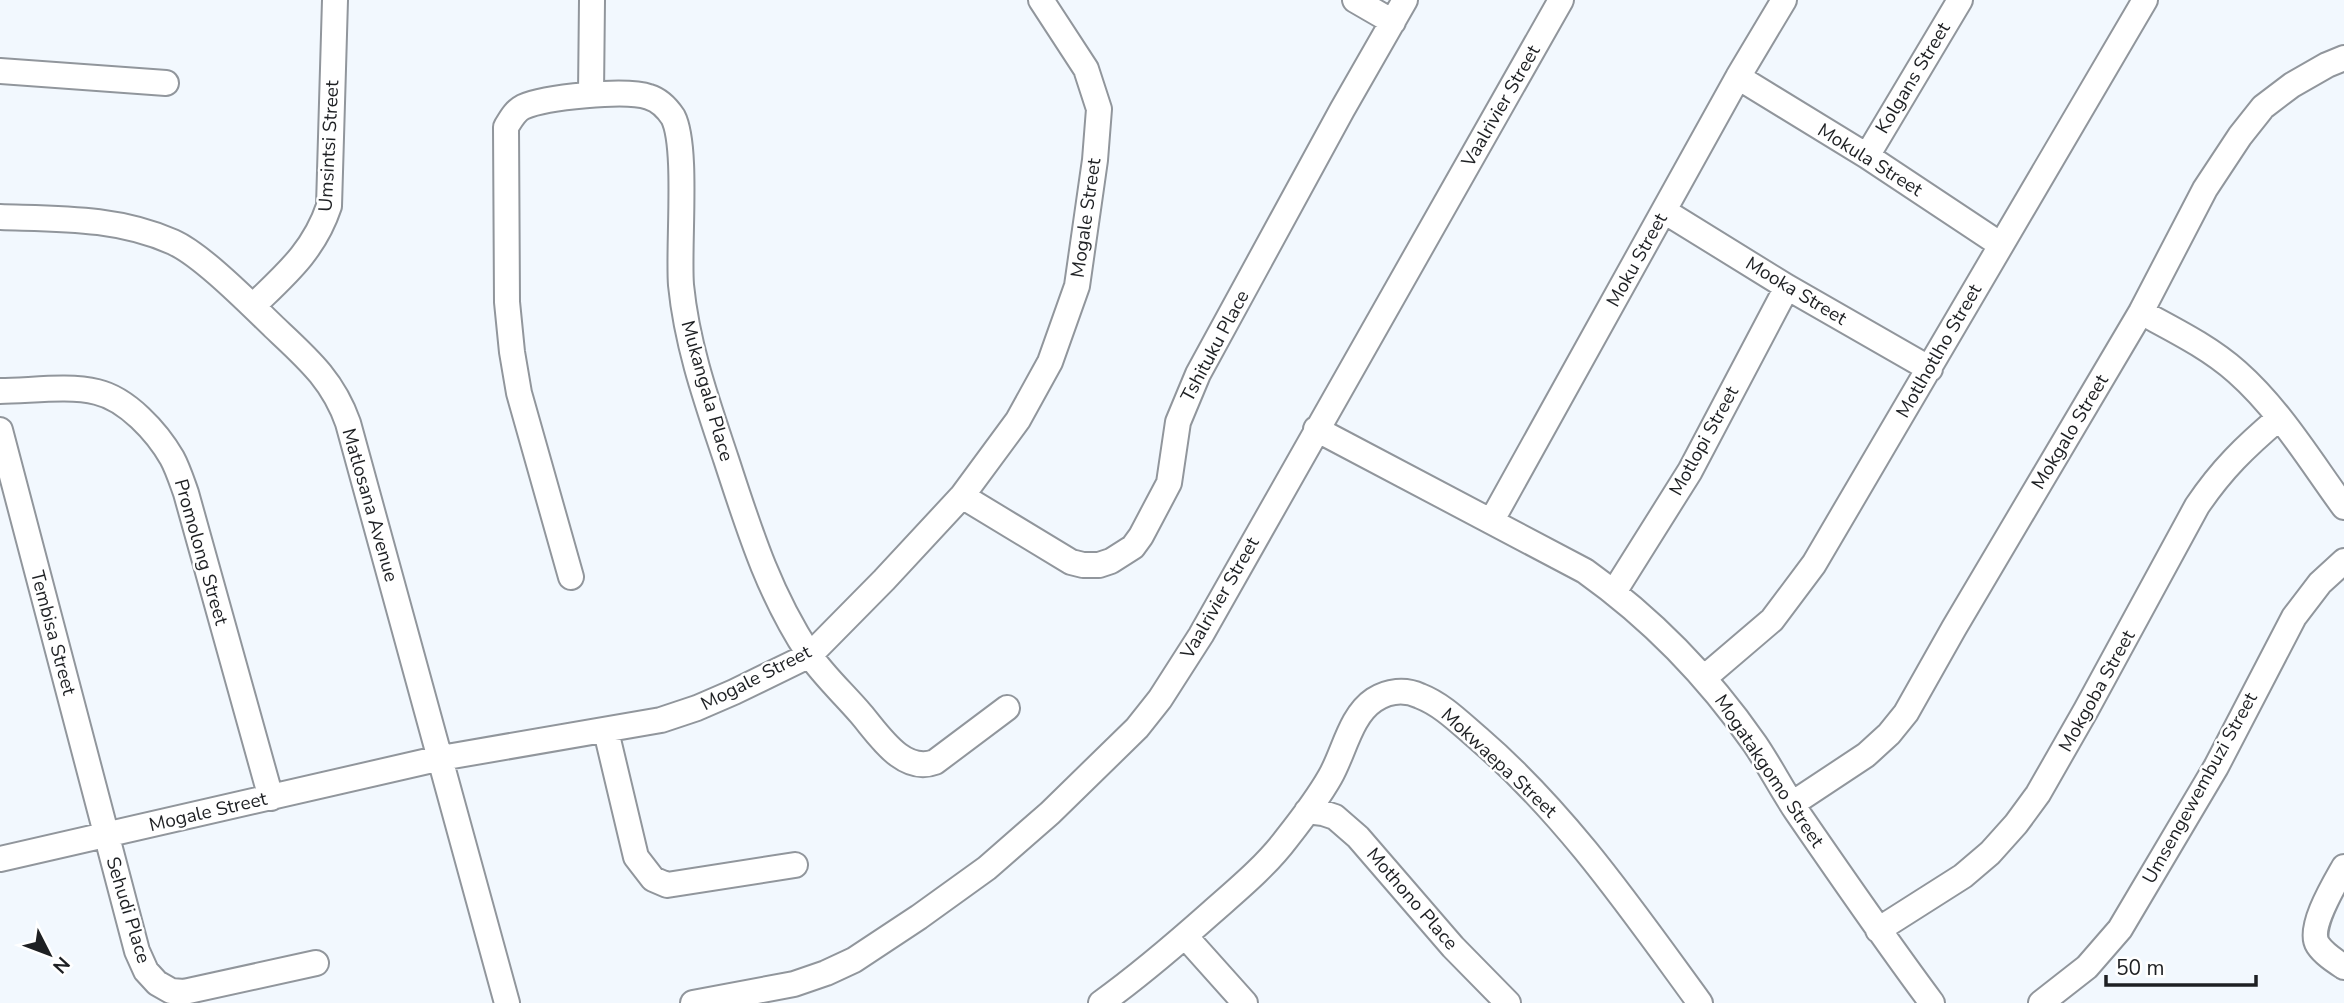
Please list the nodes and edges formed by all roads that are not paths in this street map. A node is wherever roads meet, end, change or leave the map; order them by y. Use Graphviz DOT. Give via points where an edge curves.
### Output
graph roads {
  1 [pos="335,0"];
  2 [pos="592,0"];
  3 [pos="1041,0"];
  4 [pos="1354,0"];
  5 [pos="1405,0"];
  6 [pos="1561,0"];
  7 [pos="1784,0"];
  8 [pos="1960,0"];
  9 [pos="2145,0"];
  10 [pos="1393,22"];
  11 [pos="2344,58"];
  12 [pos="0,71"];
  13 [pos="1738,78"];
  14 [pos="166,83"];
  15 [pos="591,94"];
  16 [pos="1867,156"];
  17 [pos="1664,211"];
  18 [pos="0,217"];
  19 [pos="2001,245"];
  20 [pos="1787,287"];
  21 [pos="253,306"];
  22 [pos="2141,312"];
  23 [pos="1930,369"];
  24 [pos="0,391"];
  25 [pos="2279,418"];
  26 [pos="1316,429"];
  27 [pos="0,430"];
  28 [pos="962,496"];
  29 [pos="2344,507"];
  30 [pos="1492,520"];
  31 [pos="2344,561"];
  32 [pos="571,577"];
  33 [pos="1614,592"];
  34 [pos="810,655"];
  35 [pos="1704,678"];
  36 [pos="1007,708"];
  37 [pos="606,731"];
  38 [pos="442,758"];
  39 [pos="271,798"];
  40 [pos="1792,804"];
  41 [pos="1307,811"];
  42 [pos="106,836"];
  43 [pos="0,859"];
  44 [pos="795,865"];
  45 [pos="2344,867"];
  46 [pos="1878,930"];
  47 [pos="1185,936"];
  48 [pos="316,963"];
  49 [pos="2344,967"];
  50 [pos="507,1003"];
  51 [pos="693,1003"];
  52 [pos="1101,1003"];
  53 [pos="1245,1003"];
  54 [pos="1508,1003"];
  55 [pos="1700,1003"];
  56 [pos="1932,1003"];
  57 [pos="2041,1003"];
  1 -- 21 [label="street, Umsintsi Street" via="329,206 310,247"];
  2 -- 15 [label="street"];
  3 -- 28 [label="street, Mogale Street" via="1086,69 1099,109 1077,286 1050,362 1018,420"];
  4 -- 10 [label="street"];
  5 -- 10 [label="street, Tshituku Place"];
  6 -- 26 [label="street, Vaalrivier Street"];
  7 -- 13 [label="street, Moku Street"];
  8 -- 16 [label="street, Kolgans Street"];
  9 -- 19 [label="street, Motlhotlho Street"];
  10 -- 28 [label="street, Tshituku Place" via="1198,374 1178,422 1169,483 1133,547 1099,565 1071,562"];
  11 -- 22 [label="street, Mokgalo Street" via="2292,85 2263,107 2205,189"];
  12 -- 14 [label="street"];
  13 -- 16 [label="street, Mokula Street"];
  13 -- 17 [label="street, Moku Street"];
  15 -- 32 [label="street, Mukangala Place" via="516,111 506,127 505,149 512,352 519,393"];
  15 -- 34 [label="street, Mukangala Place" via="647,96 658,101 677,128 679,262 694,361 762,568"];
  16 -- 19 [label="street, Mokula Street"];
  17 -- 20 [label="street, Mooka Street"];
  17 -- 30 [label="street, Moku Street"];
  18 -- 21 [label="street, Matlosana Avenue" via="96,220 175,242"];
  19 -- 23 [label="street, Motlhotlho Street"];
  20 -- 23 [label="street, Mooka Street"];
  20 -- 33 [label="street, Motlopi Street" via="1690,471"];
  21 -- 38 [label="street, Matlosana Avenue" via="325,378 342,408"];
  22 -- 25 [label="street" via="2223,360"];
  22 -- 40 [label="street, Mokgalo Street" via="1906,713 1866,755"];
  23 -- 35 [label="street, Motlhotlho Street" via="1814,564 1772,620"];
  24 -- 39 [label="street, Promolong Street" via="100,392 123,404 173,459"];
  25 -- 29 [label="street"];
  25 -- 46 [label="street, Mokgoba Street" via="2218,475 2197,506 2086,710 2016,824 1963,876"];
  26 -- 30 [label="street, Mogatakgomo Street"];
  26 -- 51 [label="street, Vaalrivier Street" via="1160,699 1137,728 1050,813 987,868 854,960 794,984"];
  27 -- 42 [label="street, Tembisa Street"];
  28 -- 34 [label="street, Mogale Street"];
  30 -- 33 [label="street, Mogatakgomo Street"];
  31 -- 57 [label="street, Umsengewembuzi Street" via="2294,617 2216,767 2120,929 2087,967"];
  33 -- 35 [label="street, Mogatakgomo Street"];
  34 -- 36 [label="street, Mukangala Place" via="883,740 914,764 935,762"];
  34 -- 37 [label="street, Mogale Street" via="697,708"];
  35 -- 40 [label="street, Mogatakgomo Street"];
  37 -- 38 [label="street, Mogale Street"];
  37 -- 44 [label="street" via="636,857 653,879 667,885"];
  38 -- 39 [label="street, Mogale Street"];
  38 -- 50 [label="street, Matlosana Avenue"];
  39 -- 42 [label="street, Mogale Street"];
  40 -- 46 [label="street, Mogatakgomo Street"];
  41 -- 47 [label="street, Mokwaepa Street" via="1255,875"];
  41 -- 54 [label="street, Mothono Place" via="1335,817 1358,837"];
  41 -- 55 [label="street, Mokwaepa Street" via="1373,701 1403,691 1441,706 1542,799 1594,858"];
  42 -- 43 [label="street, Mogale Street"];
  42 -- 48 [label="street, Sehudi Place" via="142,964 162,987 184,992"];
  45 -- 49 [label="street" via="2315,932 2319,947"];
  46 -- 56 [label="street, Mogatakgomo Street"];
  47 -- 52 [label="street, Mokwaepa Street"];
  47 -- 53 [label="street"];
}
